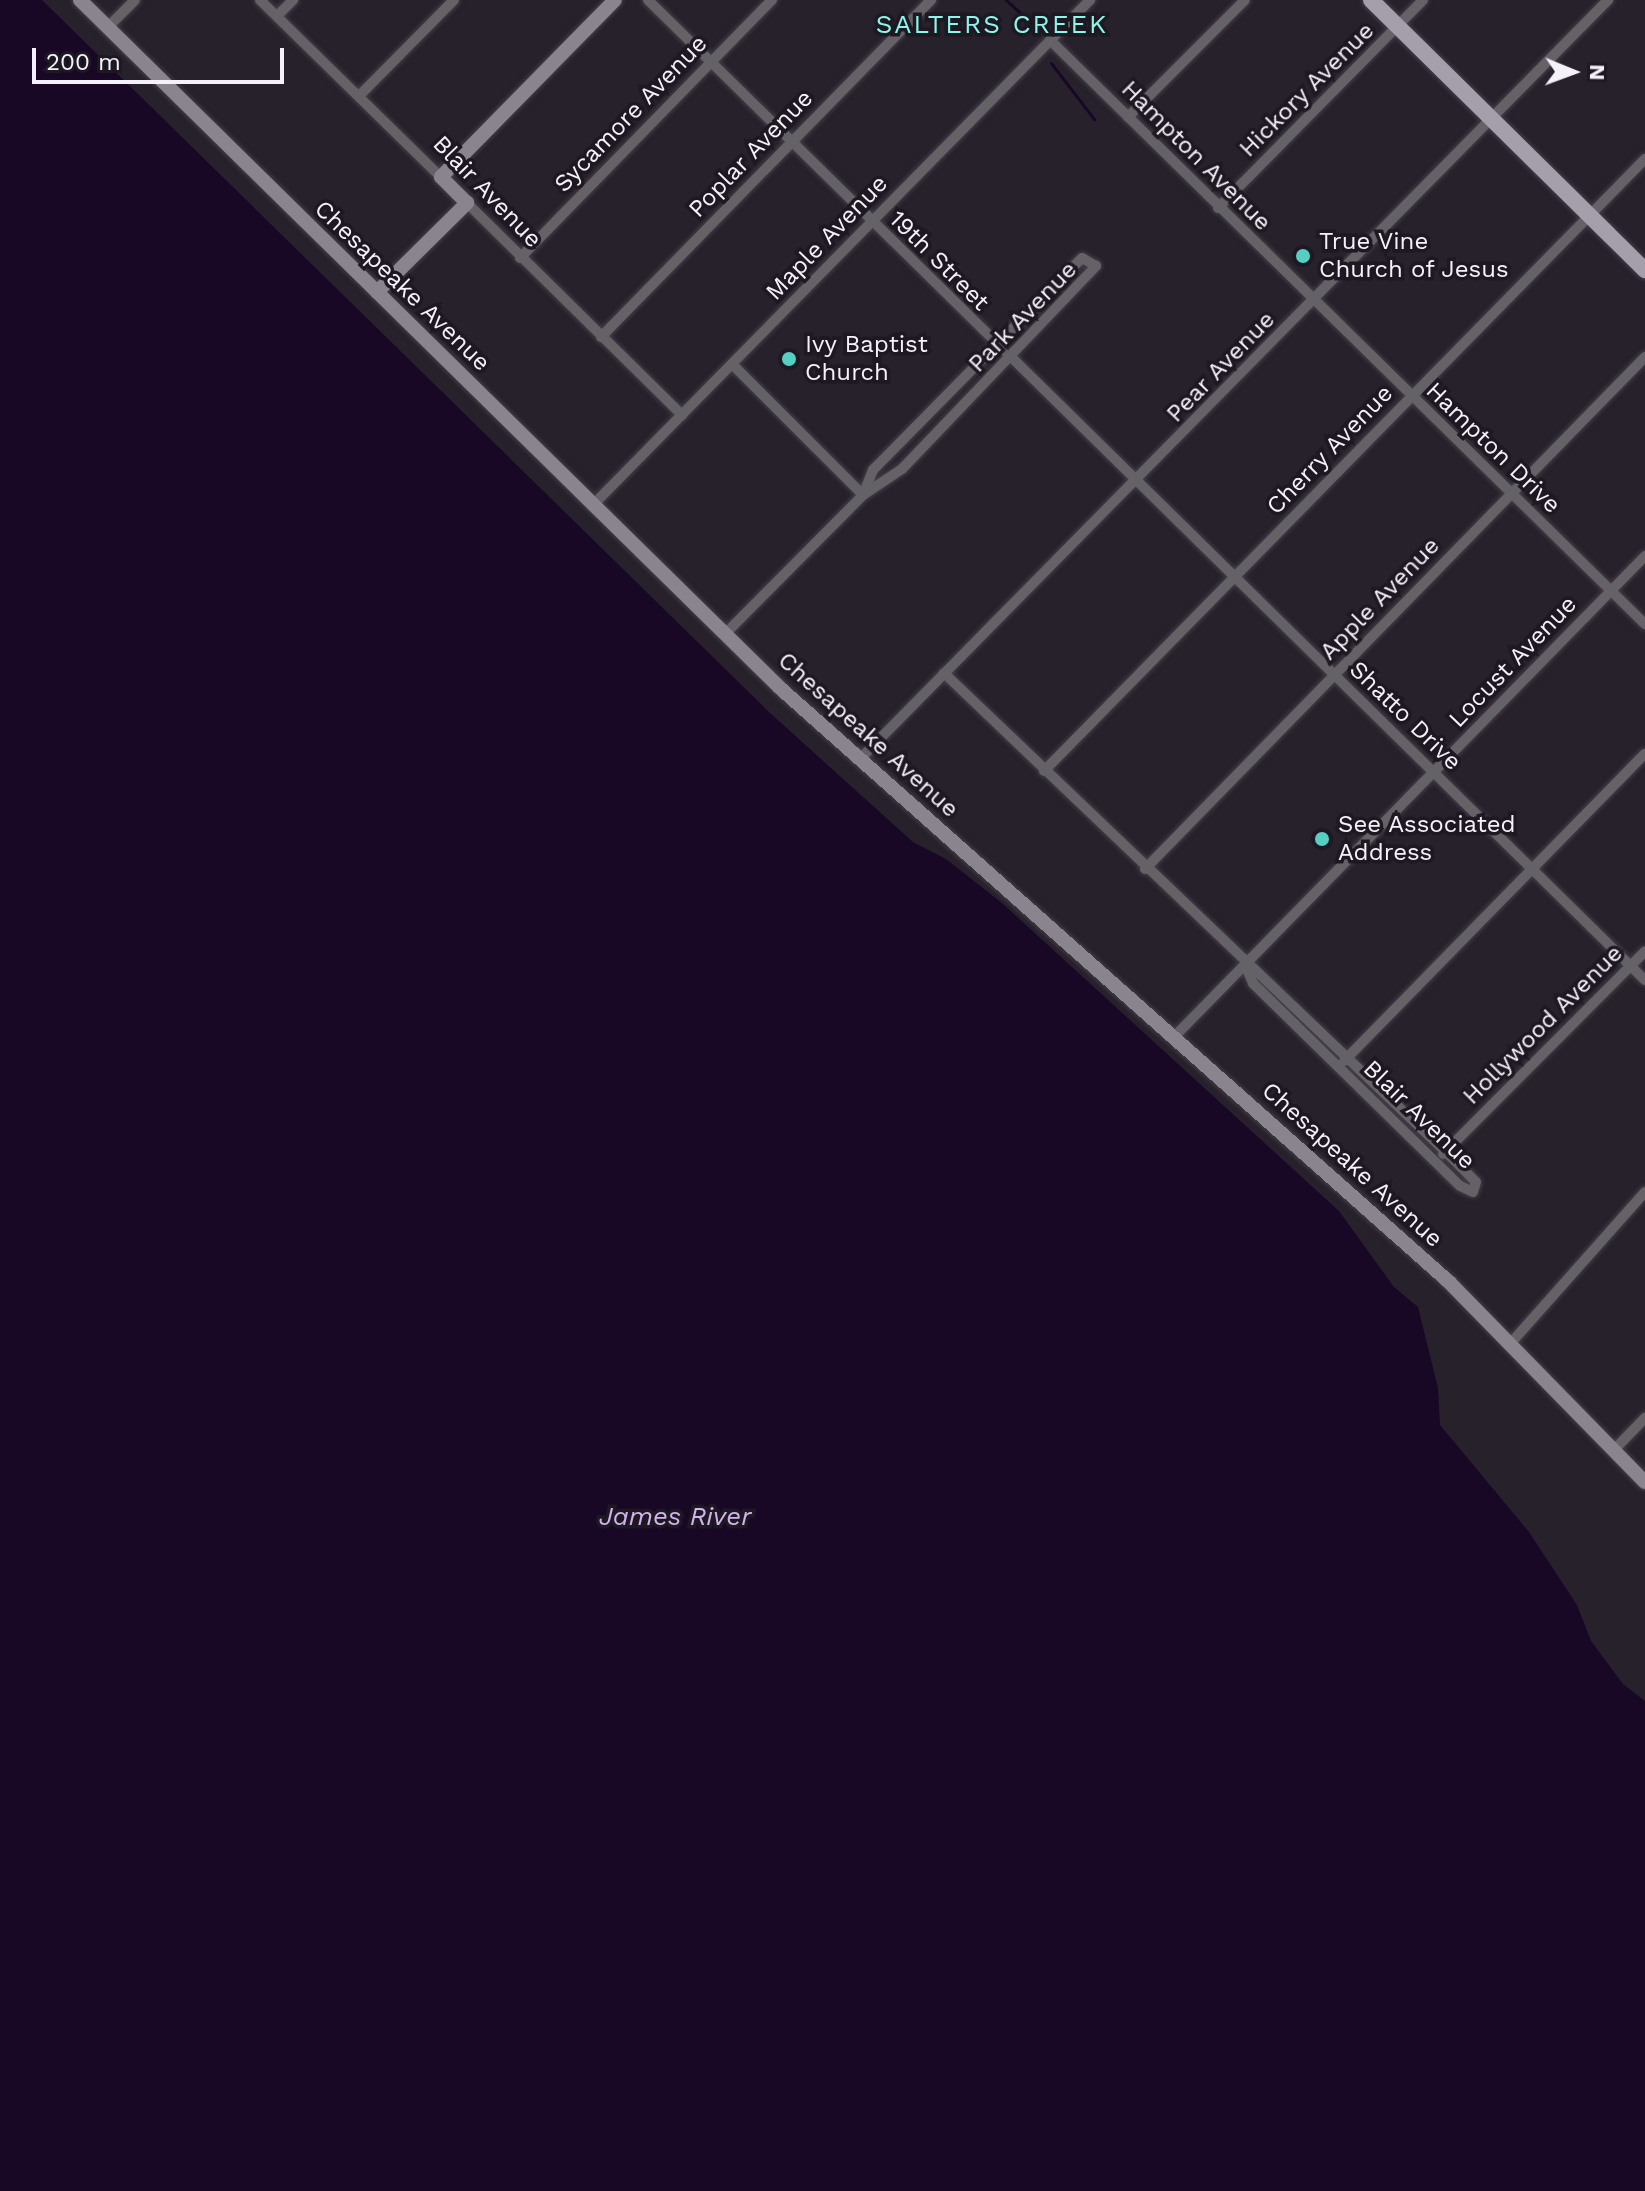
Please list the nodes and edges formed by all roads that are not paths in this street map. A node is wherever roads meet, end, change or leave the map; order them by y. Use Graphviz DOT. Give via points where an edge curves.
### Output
graph roads {
  1 [pos="80,0"];
  2 [pos="135,0"];
  3 [pos="260,0"];
  4 [pos="293,0"];
  5 [pos="454,0"];
  6 [pos="615,0"];
  7 [pos="648,0"];
  8 [pos="772,0"];
  9 [pos="931,0"];
  10 [pos="1090,0"];
  11 [pos="1245,0"];
  12 [pos="1371,0"];
  13 [pos="1423,0"];
  14 [pos="1608,0"];
  15 [pos="277,16"];
  16 [pos="1397,26"];
  17 [pos="108,27"];
  18 [pos="1050,40"];
  19 [pos="710,62"];
  20 [pos="359,96"];
  21 [pos="1128,117"];
  22 [pos="1492,119"];
  23 [pos="791,142"];
  24 [pos="1645,159"];
  25 [pos="441,177"];
  26 [pos="467,203"];
  27 [pos="1218,208"];
  28 [pos="1589,215"];
  29 [pos="871,221"];
  30 [pos="520,258"];
  31 [pos="1645,270"];
  32 [pos="377,292"];
  33 [pos="1314,300"];
  34 [pos="601,337"];
  35 [pos="996,344"];
  36 [pos="1645,357"];
  37 [pos="1010,359"];
  38 [pos="732,364"];
  39 [pos="1411,396"];
  40 [pos="931,411"];
  41 [pos="682,415"];
  42 [pos="947,423"];
  43 [pos="1137,481"];
  44 [pos="1510,493"];
  45 [pos="863,495"];
  46 [pos="593,505"];
  47 [pos="1645,556"];
  48 [pos="1233,578"];
  49 [pos="1611,591"];
  50 [pos="1645,624"];
  51 [pos="725,634"];
  52 [pos="944,673"];
  53 [pos="1334,675"];
  54 [pos="1645,754"];
  55 [pos="860,759"];
  56 [pos="1044,771"];
  57 [pos="1434,772"];
  58 [pos="1531,867"];
  59 [pos="1145,869"];
  60 [pos="1645,951"];
  61 [pos="1245,965"];
  62 [pos="1630,966"];
  63 [pos="1645,980"];
  64 [pos="1175,1036"];
  65 [pos="1348,1058"];
  66 [pos="1338,1066"];
  67 [pos="1446,1152"];
  68 [pos="1436,1162"];
  69 [pos="1645,1192"];
  70 [pos="1510,1344"];
  71 [pos="1645,1418"];
  72 [pos="1614,1450"];
  73 [pos="1645,1482"];
  1 -- 17 [label="main road, Chesapeake Avenue"];
  2 -- 17 [label="street"];
  3 -- 15 [label="street, Blair Avenue"];
  4 -- 15 [label="street"];
  5 -- 20 [label="street"];
  6 -- 25 [label="main road"];
  7 -- 19 [label="street, 19th Street"];
  8 -- 19 [label="street, Sycamore Avenue"];
  9 -- 23 [label="street, Poplar Avenue"];
  10 -- 18 [label="street, Maple Avenue"];
  11 -- 21 [label="street"];
  12 -- 16 [label="main road"];
  13 -- 16 [label="street, Hickory Avenue"];
  14 -- 22 [label="street, Pear Avenue"];
  15 -- 20 [label="street, Blair Avenue"];
  16 -- 22 [label="main road"];
  16 -- 27 [label="street, Hickory Avenue"];
  17 -- 32 [label="main road, Chesapeake Avenue"];
  18 -- 21 [label="street, Hampton Avenue"];
  18 -- 29 [label="street, Maple Avenue"];
  19 -- 23 [label="street, 19th Street"];
  19 -- 30 [label="street, Sycamore Avenue"];
  20 -- 25 [label="street, Blair Avenue"];
  21 -- 27 [label="street, Hampton Avenue"];
  22 -- 28 [label="main road"];
  22 -- 33 [label="street, Pear Avenue"];
  23 -- 29 [label="street, 19th Street"];
  23 -- 34 [label="street, Poplar Avenue"];
  24 -- 28 [label="street, Cherry Avenue"];
  25 -- 26 [label="main road, Blair Avenue"];
  26 -- 30 [label="street, Blair Avenue"];
  26 -- 32 [label="main road"];
  27 -- 33 [label="street, Hampton Avenue"];
  28 -- 31 [label="main road"];
  28 -- 39 [label="street, Cherry Avenue"];
  29 -- 35 [label="street, 19th Street"];
  29 -- 38 [label="street, Maple Avenue"];
  30 -- 34 [label="street, Blair Avenue"];
  32 -- 46 [label="main road, Chesapeake Avenue"];
  33 -- 39 [label="street, Hampton Drive"];
  33 -- 43 [label="street, Pear Avenue"];
  34 -- 41 [label="street, Blair Avenue"];
  35 -- 37 [label="street, 19th Street"];
  35 -- 37 [label="street, Park Avenue" via="1082,258 1096,266"];
  35 -- 40 [label="street, Park Avenue"];
  36 -- 44 [label="street, Apple Avenue"];
  37 -- 42 [label="street, Park Avenue"];
  37 -- 43 [label="street, 19th Street"];
  38 -- 41 [label="street, Maple Avenue"];
  38 -- 45 [label="street"];
  39 -- 44 [label="street, Hampton Drive"];
  39 -- 48 [label="street, Cherry Avenue"];
  40 -- 42 [label="street"];
  40 -- 45 [label="street, Park Avenue" via="873,470"];
  41 -- 46 [label="street, Maple Avenue"];
  42 -- 45 [label="street, Park Avenue" via="902,469"];
  43 -- 48 [label="street, Shatto Drive"];
  43 -- 52 [label="street, Pear Avenue"];
  44 -- 49 [label="street, Hampton Drive"];
  44 -- 53 [label="street, Apple Avenue"];
  45 -- 51 [label="street, Park Avenue"];
  46 -- 51 [label="main road, Chesapeake Avenue"];
  47 -- 49 [label="street, Locust Avenue"];
  48 -- 53 [label="street, Shatto Drive"];
  48 -- 56 [label="street, Cherry Avenue"];
  49 -- 50 [label="street, Hampton Drive"];
  49 -- 57 [label="street, Locust Avenue"];
  51 -- 55 [label="main road, Chesapeake Avenue"];
  52 -- 55 [label="street, Pear Avenue"];
  52 -- 56 [label="street, Blair Avenue"];
  53 -- 57 [label="street, Shatto Drive"];
  53 -- 59 [label="street, Apple Avenue"];
  54 -- 58 [label="street"];
  55 -- 64 [label="main road, Chesapeake Avenue"];
  56 -- 59 [label="street, Blair Avenue"];
  57 -- 58 [label="street, Shatto Drive"];
  57 -- 61 [label="street, Locust Avenue"];
  58 -- 62 [label="street, Shatto Drive"];
  58 -- 65 [label="street"];
  59 -- 61 [label="street, Blair Avenue"];
  60 -- 62 [label="street, Hollywood Avenue"];
  61 -- 64 [label="street, Locust Avenue"];
  61 -- 65 [label="street, Blair Avenue" via="1263,974"];
  61 -- 66 [label="street, Blair Avenue" via="1253,983"];
  62 -- 63 [label="street, Shatto Drive"];
  62 -- 67 [label="street, Hollywood Avenue"];
  64 -- 70 [label="main road, Chesapeake Avenue" via="1449,1282"];
  65 -- 66 [label="street"];
  65 -- 67 [label="street, Blair Avenue"];
  66 -- 68 [label="street, Blair Avenue"];
  67 -- 68 [label="street, Hollywood Avenue"];
  67 -- 68 [label="street, Blair Avenue" via="1476,1182 1473,1192"];
  69 -- 70 [label="street"];
  70 -- 72 [label="main road, Chesapeake Avenue"];
  71 -- 72 [label="street"];
  72 -- 73 [label="main road, Chesapeake Avenue"];
}
